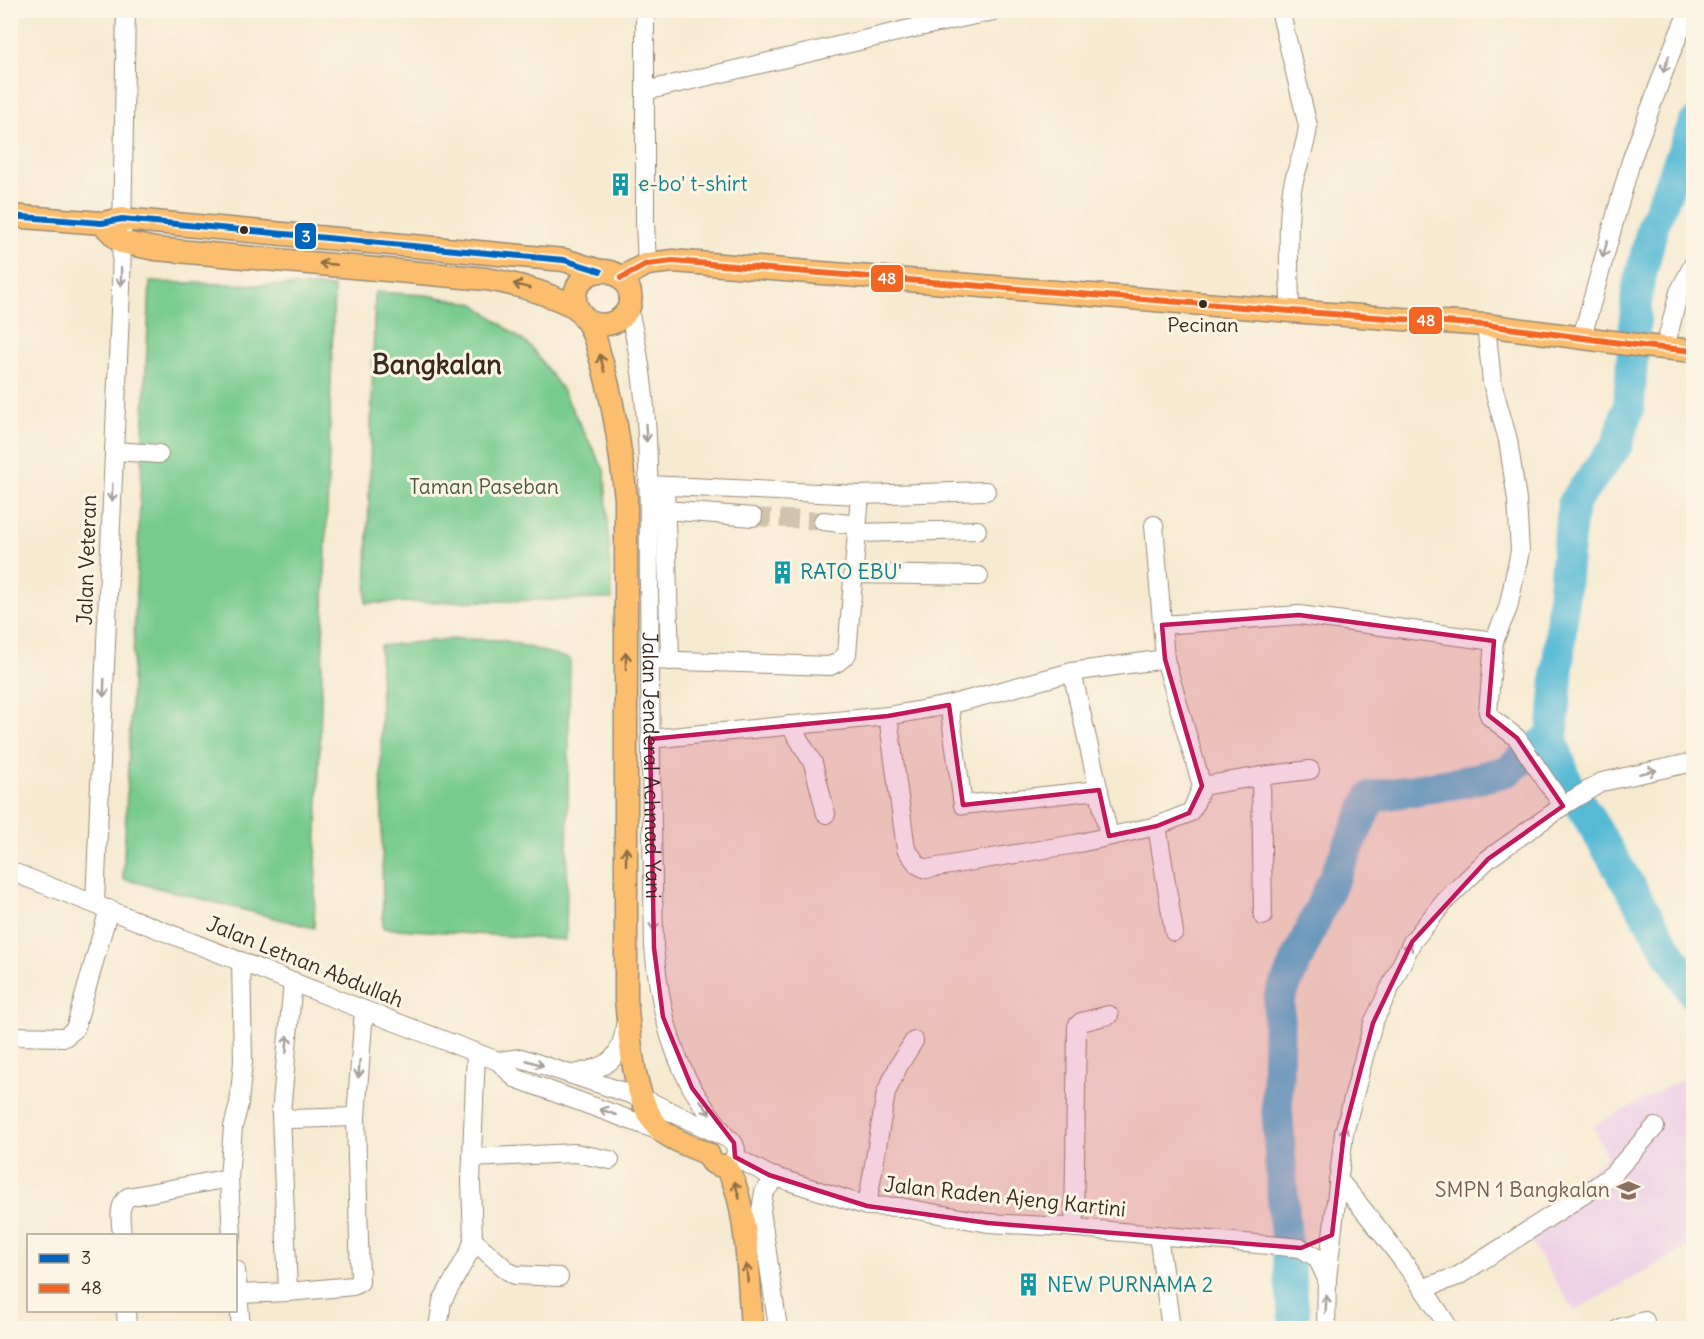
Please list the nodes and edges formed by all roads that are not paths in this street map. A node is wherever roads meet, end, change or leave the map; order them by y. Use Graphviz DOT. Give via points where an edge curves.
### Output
graph roads {
  1 [pos="126,10"];
  2 [pos="645,10"];
  3 [pos="998,10"];
  4 [pos="1280,10"];
  5 [pos="1689,10"];
  6 [pos="645,91"];
  7 [pos="10,216"];
  8 [pos="112,221"];
  9 [pos="121,242"];
  10 [pos="373,243"];
  11 [pos="1694,263"];
  12 [pos="647,264"];
  13 [pos="371,268"];
  14 [pos="600,271"];
  15 [pos="621,278"];
  16 [pos="628,308"];
  17 [pos="1290,311"];
  18 [pos="582,314"];
  19 [pos="1486,325"];
  20 [pos="1582,337"];
  21 [pos="1654,347"];
  22 [pos="1694,351"];
  23 [pos="114,452"];
  24 [pos="159,454"];
  25 [pos="657,485"];
  26 [pos="723,489"];
  27 [pos="986,491"];
  28 [pos="860,495"];
  29 [pos="665,510"];
  30 [pos="721,514"];
  31 [pos="753,517"];
  32 [pos="823,521"];
  33 [pos="1154,525"];
  34 [pos="857,529"];
  35 [pos="977,530"];
  36 [pos="853,574"];
  37 [pos="979,576"];
  38 [pos="1162,625"];
  39 [pos="1494,641"];
  40 [pos="1165,659"];
  41 [pos="650,660"];
  42 [pos="669,661"];
  43 [pos="1072,672"];
  44 [pos="949,705"];
  45 [pos="888,716"];
  46 [pos="790,725"];
  47 [pos="650,739"];
  48 [pos="1694,762"];
  49 [pos="1310,770"];
  50 [pos="1261,776"];
  51 [pos="1202,786"];
  52 [pos="1099,790"];
  53 [pos="1565,804"];
  54 [pos="826,814"];
  55 [pos="1157,826"];
  56 [pos="1109,836"];
  57 [pos="10,871"];
  58 [pos="102,906"];
  59 [pos="1263,916"];
  60 [pos="1174,932"];
  61 [pos="241,961"];
  62 [pos="293,981"];
  63 [pos="626,999"];
  64 [pos="364,1010"];
  65 [pos="1109,1015"];
  66 [pos="10,1036"];
  67 [pos="914,1041"];
  68 [pos="476,1052"];
  69 [pos="498,1060"];
  70 [pos="572,1074"];
  71 [pos="642,1098"];
  72 [pos="281,1113"];
  73 [pos="356,1117"];
  74 [pos="1655,1127"];
  75 [pos="663,1132"];
  76 [pos="727,1138"];
  77 [pos="472,1158"];
  78 [pos="722,1159"];
  79 [pos="610,1160"];
  80 [pos="777,1177"];
  81 [pos="229,1178"];
  82 [pos="1338,1179"];
  83 [pos="867,1206"];
  84 [pos="1074,1228"];
  85 [pos="122,1234"];
  86 [pos="232,1234"];
  87 [pos="1158,1235"];
  88 [pos="1332,1235"];
  89 [pos="473,1240"];
  90 [pos="1299,1248"];
  91 [pos="559,1277"];
  92 [pos="1327,1279"];
  93 [pos="237,1282"];
  94 [pos="1424,1288"];
  95 [pos="288,1292"];
  96 [pos="238,1294"];
  97 [pos="126,1312"];
  98 [pos="1645,1321"];
  99 [pos="127,1329"];
  100 [pos="241,1329"];
  101 [pos="438,1329"];
  102 [pos="752,1329"];
  103 [pos="778,1329"];
  104 [pos="1171,1329"];
  105 [pos="1326,1329"];
  106 [pos="1449,1329"];
  107 [pos="1620,1329"];
  1 -- 8 [label="street"];
  2 -- 6 [label="street"];
  3 -- 6 [label="street"];
  4 -- 17 [label="street" via="1308,126 1290,210"];
  5 -- 20 [label="street, one-way" via="1631,161"];
  6 -- 12 [label="street"];
  7 -- 8 [label="main road"];
  8 -- 9 [label="main road"];
  8 -- 10 [label="main road"];
  13 -- 9 [label="main road, one-way" via="155,249"];
  9 -- 23 [label="street, Jalan Veteran, one-way"];
  10 -- 13 [label="main road"];
  10 -- 14 [label="main road" via="564,260"];
  11 -- 21 [label="street"];
  12 -- 15 [label="main road"];
  12 -- 17 [label="main road" via="673,261"];
  18 -- 13 [label="main road, one-way" via="517,284"];
  14 -- 15 [label="main road"];
  14 -- 18 [label="main road" via="590,273 576,291"];
  15 -- 16 [label="main road" via="630,292"];
  16 -- 18 [label="main road" via="611,325 594,325"];
  16 -- 25 [label="street, Jalan Jenderal Achmad Yani, one-way" via="643,375"];
  17 -- 19 [label="main road"];
  63 -- 18 [label="main road, Jalan Jenderal Achmad Yani, one-way" via="626,498 604,370"];
  19 -- 20 [label="main road"];
  19 -- 39 [label="street" via="1492,382 1508,440 1520,551 1508,608"];
  20 -- 21 [label="main road"];
  21 -- 22 [label="main road"];
  23 -- 24 [label="street"];
  23 -- 58 [label="street, Jalan Veteran, one-way"];
  25 -- 26 [label="street"];
  25 -- 29 [label="street"];
  25 -- 41 [label="street, Jalan Jenderal Achmad Yani"];
  26 -- 28 [label="street"];
  26 -- 30 [label="street"];
  27 -- 28 [label="street"];
  28 -- 34 [label="street"];
  29 -- 30 [label="street"];
  29 -- 42 [label="street"];
  30 -- 31 [label="street"];
  32 -- 34 [label="street"];
  33 -- 38 [label="street"];
  34 -- 35 [label="street"];
  34 -- 36 [label="street"];
  36 -- 37 [label="street"];
  36 -- 42 [label="street" via="846,654 830,666"];
  38 -- 39 [label="street" via="1299,615"];
  38 -- 40 [label="street"];
  39 -- 53 [label="street" via="1490,717 1517,738"];
  40 -- 43 [label="street"];
  40 -- 51 [label="street"];
  41 -- 42 [label="street"];
  41 -- 47 [label="street, Jalan Jenderal Achmad Yani"];
  43 -- 44 [label="street"];
  43 -- 52 [label="street"];
  44 -- 45 [label="street"];
  44 -- 52 [label="street" via="963,805"];
  45 -- 46 [label="street"];
  45 -- 56 [label="street" via="906,849 923,868 982,861"];
  46 -- 47 [label="street"];
  46 -- 54 [label="street" via="813,763"];
  47 -- 76 [label="street, Jalan Jenderal Achmad Yani, one-way" via="654,948 663,1017 692,1088"];
  53 -- 48 [label="street, one-way" via="1602,782"];
  49 -- 50 [label="street"];
  50 -- 51 [label="street"];
  50 -- 59 [label="street"];
  51 -- 55 [label="street" via="1189,813"];
  52 -- 56 [label="street"];
  82 -- 53 [label="street, one-way" via="1344,1133 1373,1023 1412,942 1445,900 1488,859"];
  55 -- 56 [label="street"];
  55 -- 60 [label="street"];
  57 -- 58 [label="street, Jalan Letnan Abdullah"];
  58 -- 61 [label="street, Jalan Letnan Abdullah"];
  58 -- 66 [label="street, Jalan Veteran" via="75,1029 65,1036"];
  61 -- 62 [label="street, Jalan Letnan Abdullah"];
  61 -- 81 [label="street" via="243,1061"];
  62 -- 64 [label="street, Jalan Letnan Abdullah"];
  72 -- 62 [label="street, one-way"];
  63 -- 70 [label="street" via="621,1046 614,1058 596,1070"];
  63 -- 71 [label="main road, Jalan Jenderal Achmad Yani"];
  64 -- 68 [label="street, Jalan Letnan Abdullah"];
  64 -- 73 [label="street, one-way"];
  65 -- 84 [label="street" via="1077,1026"];
  67 -- 83 [label="street" via="886,1093"];
  68 -- 69 [label="street, Jalan Letnan Abdullah"];
  68 -- 77 [label="street"];
  69 -- 70 [label="street, Jalan Letnan Abdullah, one-way" via="521,1058"];
  75 -- 69 [label="street, Jalan Letnan Abdullah, one-way" via="515,1078"];
  70 -- 71 [label="street, Jalan Letnan Abdullah"];
  71 -- 75 [label="main road, Jalan Jenderal Achmad Yani"];
  71 -- 76 [label="street, Jalan Letnan Abdullah"];
  72 -- 73 [label="street" via="291,1119"];
  72 -- 95 [label="street"];
  73 -- 95 [label="street" via="360,1282"];
  74 -- 94 [label="street" via="1597,1186 1458,1275"];
  75 -- 78 [label="main road"];
  76 -- 78 [label="street, Jalan Jenderal Achmad Yani" via="734,1143 736,1153"];
  76 -- 78 [label="street" via="714,1140 709,1146"];
  77 -- 79 [label="street" via="575,1153"];
  77 -- 89 [label="street"];
  78 -- 80 [label="street, Jalan Raden Ajeng Kartini"];
  102 -- 78 [label="main road, one-way" via="737,1188"];
  80 -- 83 [label="street, Jalan Raden Ajeng Kartini"];
  80 -- 103 [label="street" via="764,1192 761,1211"];
  81 -- 85 [label="street" via="128,1197 121,1209"];
  81 -- 86 [label="street"];
  82 -- 88 [label="street"];
  82 -- 94 [label="street"];
  83 -- 84 [label="street, Jalan Raden Ajeng Kartini" via="900,1207 988,1223"];
  84 -- 87 [label="street, Jalan Raden Ajeng Kartini"];
  87 -- 90 [label="street, Jalan Raden Ajeng Kartini"];
  87 -- 104 [label="street"];
  88 -- 90 [label="street"];
  88 -- 92 [label="street"];
  89 -- 91 [label="street" via="515,1275"];
  89 -- 101 [label="street" via="442,1301"];
  90 -- 92 [label="street" via="1317,1258"];
  105 -- 92 [label="street, one-way"];
  93 -- 96 [label="street"];
  94 -- 106 [label="street"];
  95 -- 96 [label="street"];
  96 -- 100 [label="street"];
  97 -- 99 [label="street"];
  98 -- 107 [label="street"];
}
